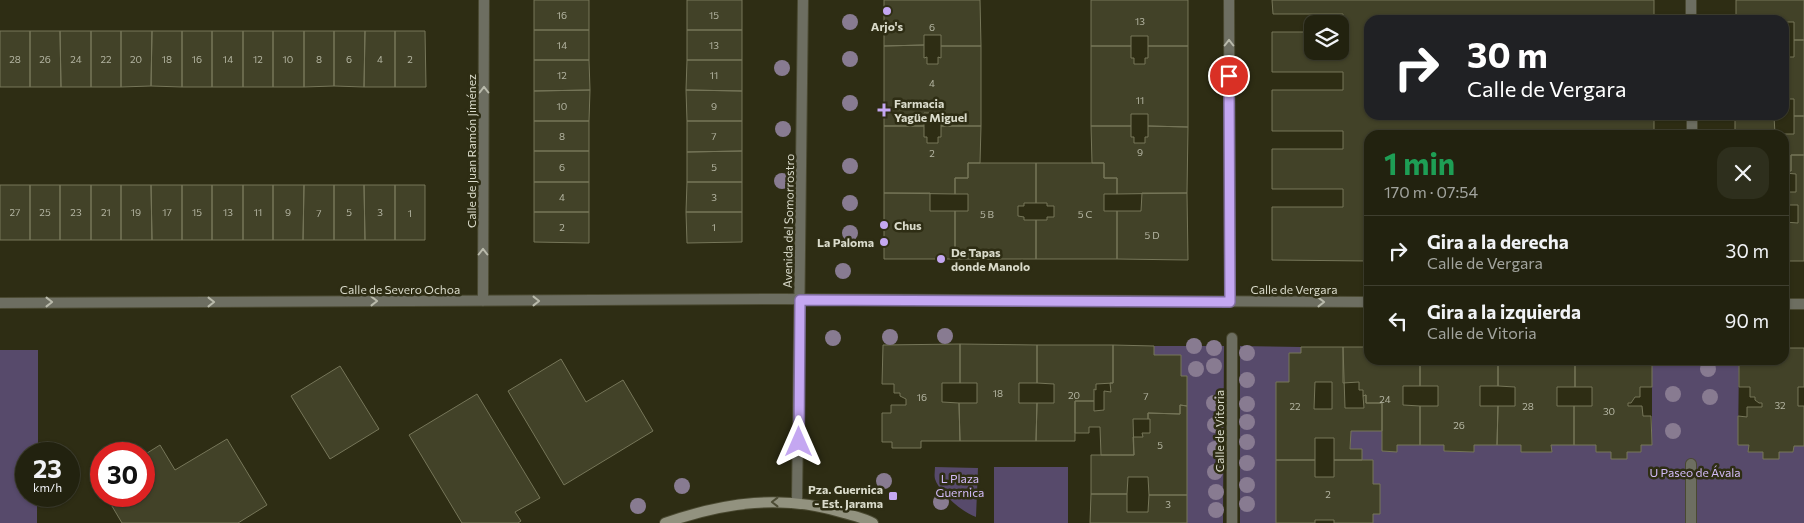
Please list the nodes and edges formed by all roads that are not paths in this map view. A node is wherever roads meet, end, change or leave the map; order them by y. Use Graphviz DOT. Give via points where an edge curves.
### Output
graph roads {
  1 [pos="484,0"];
  2 [pos="803,0"];
  3 [pos="1229,0"];
  4 [pos="1692,0"];
  5 [pos="1692,15"];
  6 [pos="800,300"];
  7 [pos="483,301"];
  8 [pos="0,302"];
  9 [pos="1230,302"];
  10 [pos="1364,302"];
  11 [pos="1789,304"];
  12 [pos="1804,304"];
  13 [pos="1232,338"];
  14 [pos="1690,464"];
  15 [pos="797,502"];
  16 [pos="665,523"];
  17 [pos="873,523"];
  18 [pos="1232,523"];
  19 [pos="1691,523"];
  7 -- 1 [label="street, Calle de Juan Ramón Jiménez, one-way"];
  2 -- 6 [label="street, Avenida del Somorrostro"];
  9 -- 3 [label="street, one-way"];
  4 -- 5 [label="street"];
  7 -- 6 [label="street, Calle de Severo Ochoa, one-way"];
  6 -- 9 [label="street, Calle de Vergara"];
  6 -- 15 [label="street, Avenida del Somorrostro"];
  8 -- 7 [label="street, Calle de Severo Ochoa, one-way"];
  9 -- 10 [label="street, Calle de Vergara, one-way"];
  11 -- 12 [label="street"];
  13 -- 18 [label="street, Calle de Vitoria"];
  14 -- 19 [label="street"];
  15 -- 16 [label="street, one-way" via="751,502 697,512"];
  15 -- 17 [label="street"];
}
